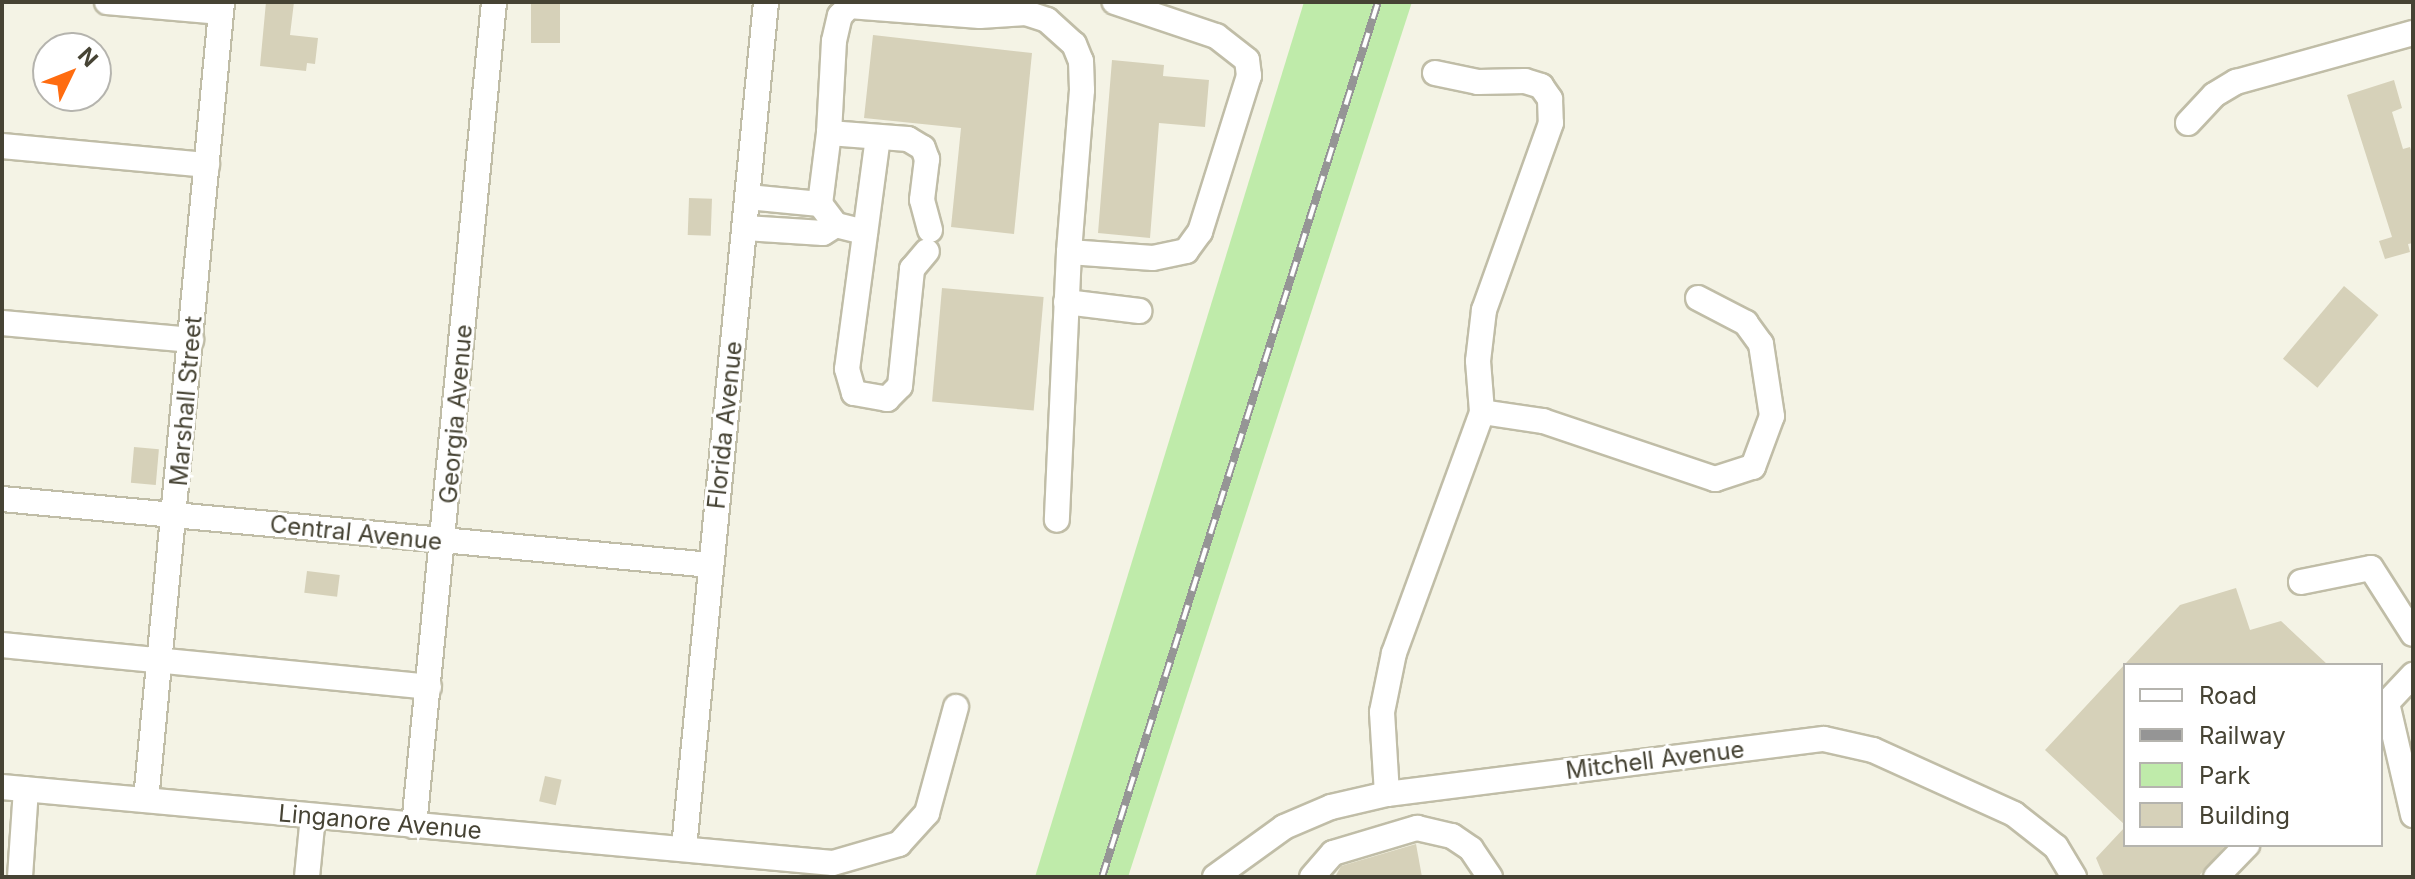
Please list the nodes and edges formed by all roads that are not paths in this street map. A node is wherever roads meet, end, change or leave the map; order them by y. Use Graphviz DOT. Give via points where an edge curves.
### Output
graph roads {
  1 [pos="107,2"];
  2 [pos="494,2"];
  3 [pos="766,2"];
  4 [pos="1115,2"];
  5 [pos="222,7"];
  6 [pos="1028,7"];
  7 [pos="2413,33"];
  8 [pos="1435,73"];
  9 [pos="2188,123"];
  10 [pos="829,133"];
  11 [pos="878,137"];
  12 [pos="2,146"];
  13 [pos="207,165"];
  14 [pos="748,197"];
  15 [pos="820,204"];
  16 [pos="836,225"];
  17 [pos="745,228"];
  18 [pos="865,232"];
  19 [pos="1069,252"];
  20 [pos="1698,298"];
  21 [pos="1066,302"];
  22 [pos="1139,311"];
  23 [pos="2,323"];
  24 [pos="191,340"];
  25 [pos="1482,412"];
  26 [pos="2,499"];
  27 [pos="177,515"];
  28 [pos="1057,520"];
  29 [pos="444,541"];
  30 [pos="711,565"];
  31 [pos="2301,582"];
  32 [pos="2413,634"];
  33 [pos="2,645"];
  34 [pos="162,660"];
  35 [pos="2413,675"];
  36 [pos="429,687"];
  37 [pos="2384,706"];
  38 [pos="956,707"];
  39 [pos="14,788"];
  40 [pos="1387,794"];
  41 [pos="146,800"];
  42 [pos="2413,815"];
  43 [pos="313,816"];
  44 [pos="414,826"];
  45 [pos="2245,847"];
  46 [pos="684,848"];
  47 [pos="758,866"];
  48 [pos="1316,874"];
  49 [pos="20,877"];
  50 [pos="307,877"];
  51 [pos="1215,877"];
  52 [pos="1490,877"];
  53 [pos="2074,877"];
  54 [pos="2216,877"];
  1 -- 5 [label="street"];
  2 -- 29 [label="street, Georgia Avenue"];
  3 -- 14 [label="street, Florida Avenue"];
  4 -- 19 [label="street" via="1216,36 1247,60 1249,76 1200,232 1186,251 1153,258"];
  5 -- 13 [label="street, Marshall Street"];
  6 -- 10 [label="street" via="980,16 849,6 840,16 834,41"];
  6 -- 19 [label="street" via="1061,30 1081,61"];
  7 -- 9 [label="street" via="2236,82 2214,95"];
  8 -- 25 [label="street" via="1478,82 1525,81 1541,86 1550,99 1551,123 1484,310 1478,361"];
  10 -- 11 [label="street"];
  10 -- 15 [label="street"];
  11 -- 18 [label="street"];
  11 -- 18 [label="street" via="908,139 923,148 927,159 922,200 928,241 912,269 900,386 887,399 849,389 847,369"];
  12 -- 13 [label="street"];
  13 -- 24 [label="street, Marshall Street"];
  14 -- 15 [label="street"];
  14 -- 17 [label="street, Florida Avenue"];
  15 -- 16 [label="street"];
  16 -- 17 [label="street" via="823,233"];
  16 -- 18 [label="street"];
  17 -- 30 [label="street, Florida Avenue"];
  19 -- 21 [label="street"];
  20 -- 25 [label="street" via="1746,323 1761,344 1772,416 1753,467 1736,476 1715,479 1543,421"];
  21 -- 22 [label="street"];
  21 -- 28 [label="street"];
  23 -- 24 [label="street"];
  24 -- 27 [label="street, Marshall Street"];
  25 -- 40 [label="street" via="1394,653 1382,712"];
  26 -- 27 [label="street, Central Avenue"];
  27 -- 29 [label="street, Central Avenue"];
  27 -- 34 [label="street, Marshall Street"];
  29 -- 30 [label="street, Central Avenue"];
  29 -- 36 [label="street, Georgia Avenue"];
  30 -- 46 [label="street, Florida Avenue"];
  31 -- 32 [label="street" via="2371,568"];
  33 -- 34 [label="street"];
  34 -- 36 [label="street"];
  34 -- 41 [label="street, Marshall Street"];
  35 -- 37 [label="street"];
  36 -- 44 [label="street, Georgia Avenue"];
  37 -- 42 [label="street"];
  38 -- 47 [label="street, Linganore Avenue" via="927,813 899,844 833,863"];
  39 -- 41 [label="street, Linganore Avenue"];
  39 -- 49 [label="street"];
  40 -- 51 [label="street, Mitchell Avenue" via="1331,807 1284,827"];
  40 -- 53 [label="street, Mitchell Avenue" via="1824,739 1873,750 2014,814 2056,847"];
  41 -- 43 [label="street, Linganore Avenue"];
  43 -- 44 [label="street, Linganore Avenue"];
  43 -- 50 [label="street"];
  44 -- 46 [label="street, Linganore Avenue"];
  45 -- 54 [label="street"];
  46 -- 47 [label="street, Linganore Avenue"];
  48 -- 52 [label="street" via="1333,853 1417,828 1452,836 1471,849"];
}
